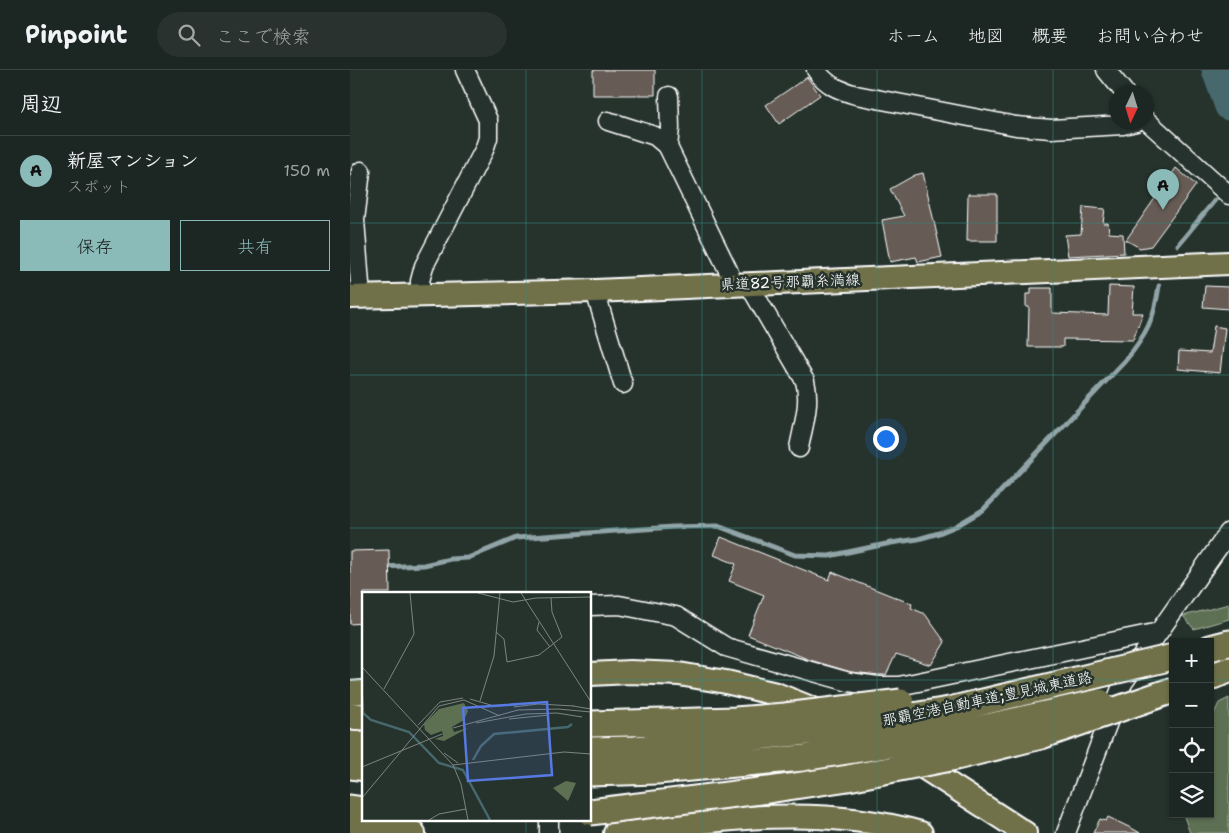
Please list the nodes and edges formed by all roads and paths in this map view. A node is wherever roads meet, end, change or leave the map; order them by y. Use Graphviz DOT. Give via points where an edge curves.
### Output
graph roads {
  1 [pos="465,70"];
  2 [pos="816,70"];
  3 [pos="1106,70"];
  4 [pos="1118,85"];
  5 [pos="669,96"];
  6 [pos="608,121"];
  7 [pos="1109,126"];
  8 [pos="1154,126"];
  9 [pos="668,147"];
  10 [pos="360,171"];
  11 [pos="1229,195"];
  12 [pos="1229,263"];
  13 [pos="740,284"];
  14 [pos="595,291"];
  15 [pos="356,297"];
  16 [pos="420,297"];
  17 [pos="623,384"];
  18 [pos="799,448"];
  19 [pos="1229,532"];
  20 [pos="591,606"];
  21 [pos="1159,632"];
  22 [pos="1169,657"];
  23 [pos="1169,657"];
  24 [pos="1229,670"];
  25 [pos="591,674"];
  26 [pos="1214,674"];
  27 [pos="1169,684"];
  28 [pos="1169,691"];
  29 [pos="591,724"];
  30 [pos="591,750"];
  31 [pos="591,773"];
  32 [pos="591,812"];
  33 [pos="549,820"];
  34 [pos="350,825"];
  35 [pos="414,833"];
  36 [pos="549,833"];
  37 [pos="615,833"];
  38 [pos="921,833"];
  39 [pos="1025,833"];
  40 [pos="1066,833"];
  1 -- 16 [label="street" via="488,120 488,138 424,266"];
  2 -- 7 [label="street" via="836,89 856,95 1016,126 1051,129"];
  3 -- 4 [label="street"];
  5 -- 9 [label="street"];
  6 -- 9 [label="street" via="655,136"];
  8 -- 11 [label="street"];
  9 -- 13 [label="street" via="728,270"];
  10 -- 15 [label="street" via="355,220"];
  12 -- 13 [label="main road, 県道82号那覇糸満線"];
  13 -- 14 [label="main road, 県道82号那覇糸満線"];
  13 -- 18 [label="street" via="805,381 807,404"];
  14 -- 16 [label="main road, 県道82号那覇糸満線"];
  14 -- 17 [label="street"];
  15 -- 16 [label="main road, 県道82号那覇糸満線"];
  19 -- 21 [label="street"];
  20 -- 21 [label="street" via="619,605 676,616 726,647 849,682 878,686 899,686"];
  21 -- 40 [label="street" via="1123,683"];
  22 -- 29 [label="highway, bridge" via="900,702 795,715 711,722"];
  23 -- 30 [label="highway, 那覇空港自動車道;豊見城東道路, bridge" via="949,710 827,730 635,749"];
  24 -- 26 [label="highway"];
  25 -- 39 [label="main road" via="680,674 776,694 819,710 879,740"];
  27 -- 31 [label="highway, 那覇空港自動車道;豊見城東道路, bridge" via="950,734 803,758 657,771"];
  28 -- 32 [label="highway, bridge" via="1041,736 956,757 848,778"];
  33 -- 36 [label="street"];
  34 -- 35 [label="main road"];
  37 -- 38 [label="main road" via="702,821 811,815 851,819"];
}
